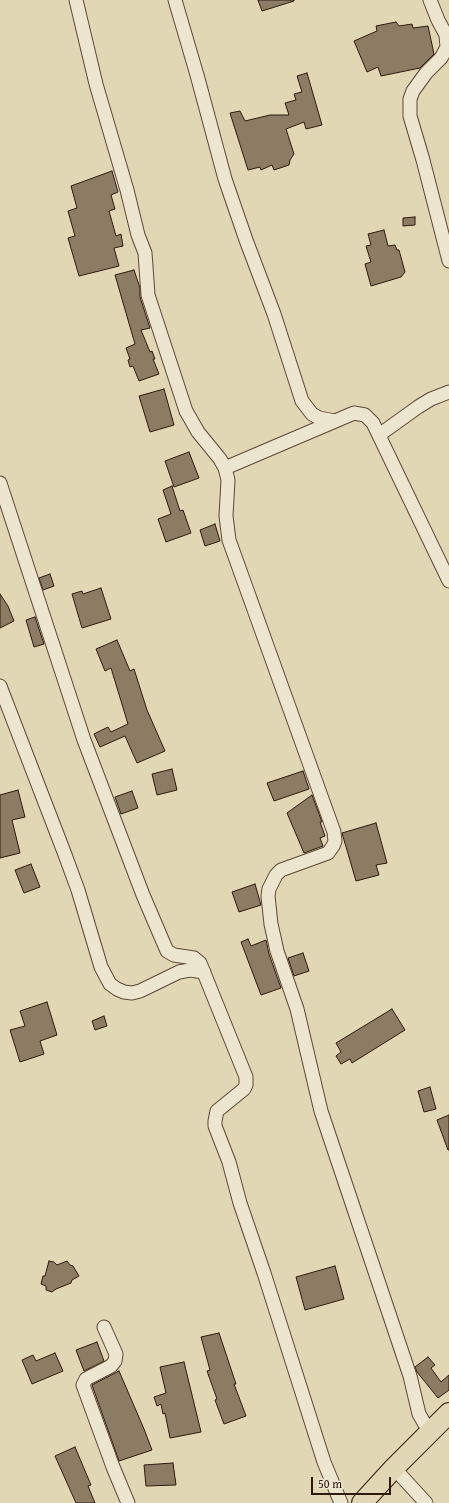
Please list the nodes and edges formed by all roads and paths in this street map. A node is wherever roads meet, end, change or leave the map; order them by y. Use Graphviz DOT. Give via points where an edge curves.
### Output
graph roads {
  1 [pos="76,0"];
  2 [pos="175,0"];
  3 [pos="430,0"];
  4 [pos="449,261"];
  5 [pos="449,392"];
  6 [pos="335,421"];
  7 [pos="379,435"];
  8 [pos="225,468"];
  9 [pos="0,484"];
  10 [pos="449,581"];
  11 [pos="0,686"];
  12 [pos="204,972"];
  13 [pos="104,1327"];
  14 [pos="449,1413"];
  15 [pos="430,1432"];
  16 [pos="394,1468"];
  17 [pos="128,1503"];
  18 [pos="341,1503"];
  19 [pos="362,1503"];
  20 [pos="426,1503"];
  1 -- 8 [label="street" via="96,84 145,253 148,295 186,411"];
  2 -- 6 [label="street" via="225,179 274,314 302,401 309,411 319,418"];
  3 -- 4 [label="street" via="446,35 446,47 441,58 413,90 410,98 410,116"];
  5 -- 7 [label="street" via="431,399"];
  6 -- 7 [label="street" via="354,413 365,415"];
  6 -- 8 [label="street"];
  7 -- 10 [label="street"];
  8 -- 15 [label="street" via="228,480 226,516 229,540 335,836 328,853 281,870 272,882 268,896 274,937 297,1009 321,1110 410,1376 419,1414"];
  9 -- 12 [label="street" via="84,740 162,941 170,953 197,960"];
  11 -- 12 [label="street" via="64,852 101,967 110,984 116,989 132,993 179,972"];
  12 -- 18 [label="street" via="246,1081 244,1089 217,1111 215,1126 229,1162 324,1462"];
  13 -- 17 [label="street" via="116,1354 115,1361 111,1366 86,1379 83,1385 118,1466"];
  14 -- 15 [label="main road"];
  15 -- 16 [label="main road"];
  16 -- 19 [label="main road"];
  16 -- 20 [label="street"];
}
